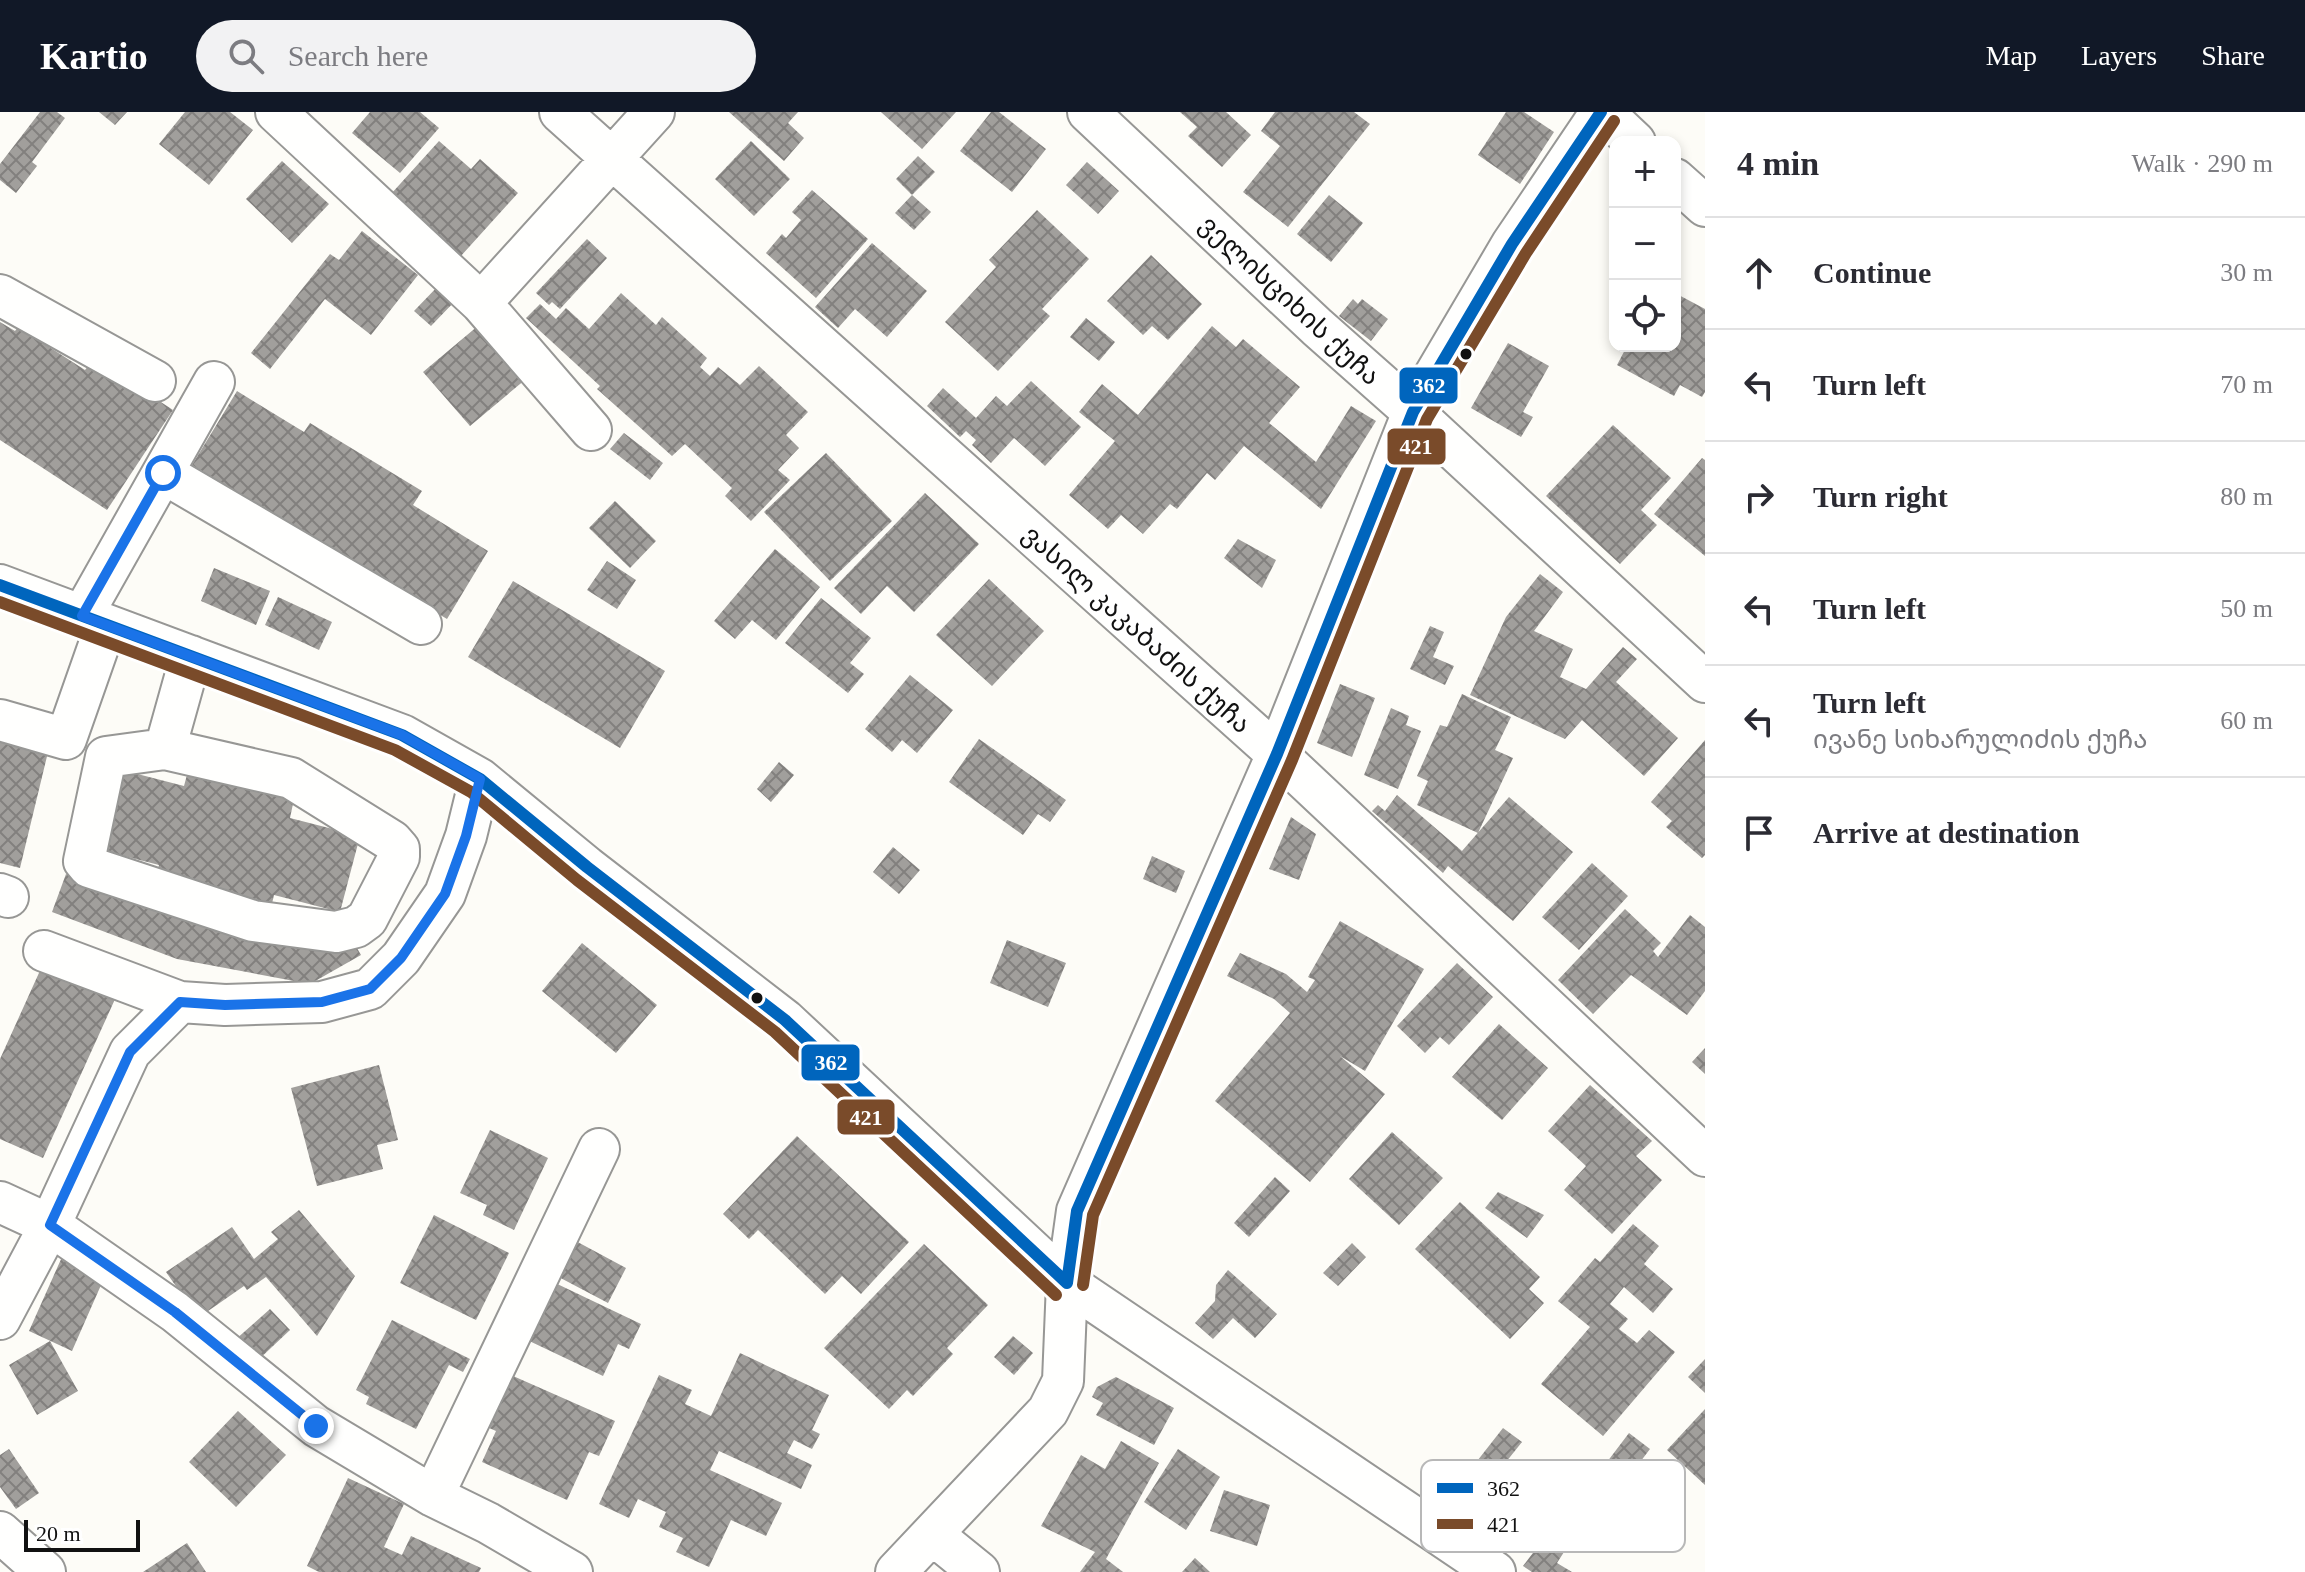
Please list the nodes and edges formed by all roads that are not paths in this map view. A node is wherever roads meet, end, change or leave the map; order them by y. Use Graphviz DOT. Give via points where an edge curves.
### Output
graph roads {
  1 [pos="276,112"];
  2 [pos="560,112"];
  3 [pos="654,112"];
  4 [pos="1088,112"];
  5 [pos="1602,112"];
  6 [pos="1628,136"];
  7 [pos="611,159"];
  8 [pos="1681,184"];
  9 [pos="1705,206"];
  10 [pos="0,295"];
  11 [pos="481,303"];
  12 [pos="155,381"];
  13 [pos="214,382"];
  14 [pos="1413,412"];
  15 [pos="591,430"];
  16 [pos="163,473"];
  17 [pos="0,585"];
  18 [pos="94,620"];
  19 [pos="421,624"];
  20 [pos="191,656"];
  21 [pos="1705,682"];
  22 [pos="0,720"];
  23 [pos="165,749"];
  24 [pos="1277,754"];
  25 [pos="480,779"];
  26 [pos="44,951"];
  27 [pos="180,1002"];
  28 [pos="599,1149"];
  29 [pos="1705,1156"];
  30 [pos="0,1202"];
  31 [pos="50,1225"];
  32 [pos="1067,1283"];
  33 [pos="0,1319"];
  34 [pos="433,1496"];
  35 [pos="1421,1522"];
  36 [pos="0,1532"];
  37 [pos="932,1534"];
  38 [pos="1465,1552"];
  39 [pos="45,1572"];
  40 [pos="572,1572"];
  41 [pos="896,1572"];
  42 [pos="979,1572"];
  43 [pos="1495,1572"];
  1 -- 11 [label="street"];
  2 -- 7 [label="street, ვასილ კაკაბაძის ქუჩა"];
  3 -- 7 [label="street"];
  4 -- 14 [label="street, ველისციხის ქუჩა"];
  5 -- 6 [label="street"];
  5 -- 14 [label="street" via="1512,244"];
  7 -- 11 [label="street"];
  7 -- 24 [label="street, ვასილ კაკაბაძის ქუჩა"];
  8 -- 9 [label="street"];
  10 -- 12 [label="street"];
  11 -- 15 [label="street"];
  13 -- 16 [label="street"];
  14 -- 21 [label="street, ველისციხის ქუჩა"];
  14 -- 24 [label="street"];
  16 -- 18 [label="street"];
  16 -- 19 [label="street"];
  17 -- 18 [label="street"];
  18 -- 20 [label="street"];
  18 -- 22 [label="street" via="66,739"];
  20 -- 23 [label="street"];
  20 -- 25 [label="street" via="402,735"];
  23 -- 23 [label="street" via="106,757 84,854 89,867 253,921 336,932 367,919 399,857 392,841 291,778"];
  24 -- 29 [label="street, ვასილ კაკაბაძის ქუჩა"];
  24 -- 32 [label="street" via="1077,1211"];
  25 -- 27 [label="street" via="445,894 401,958 370,989 322,1002"];
  25 -- 32 [label="street" via="785,1020"];
  26 -- 27 [label="street"];
  27 -- 31 [label="street" via="130,1052"];
  28 -- 34 [label="street"];
  30 -- 31 [label="street"];
  31 -- 33 [label="street"];
  31 -- 34 [label="street" via="175,1312 316,1426"];
  32 -- 35 [label="street"];
  32 -- 37 [label="street" via="1063,1381 1048,1411"];
  34 -- 40 [label="street"];
  36 -- 39 [label="street"];
  37 -- 41 [label="street"];
  37 -- 42 [label="street"];
  38 -- 43 [label="street"];
}
